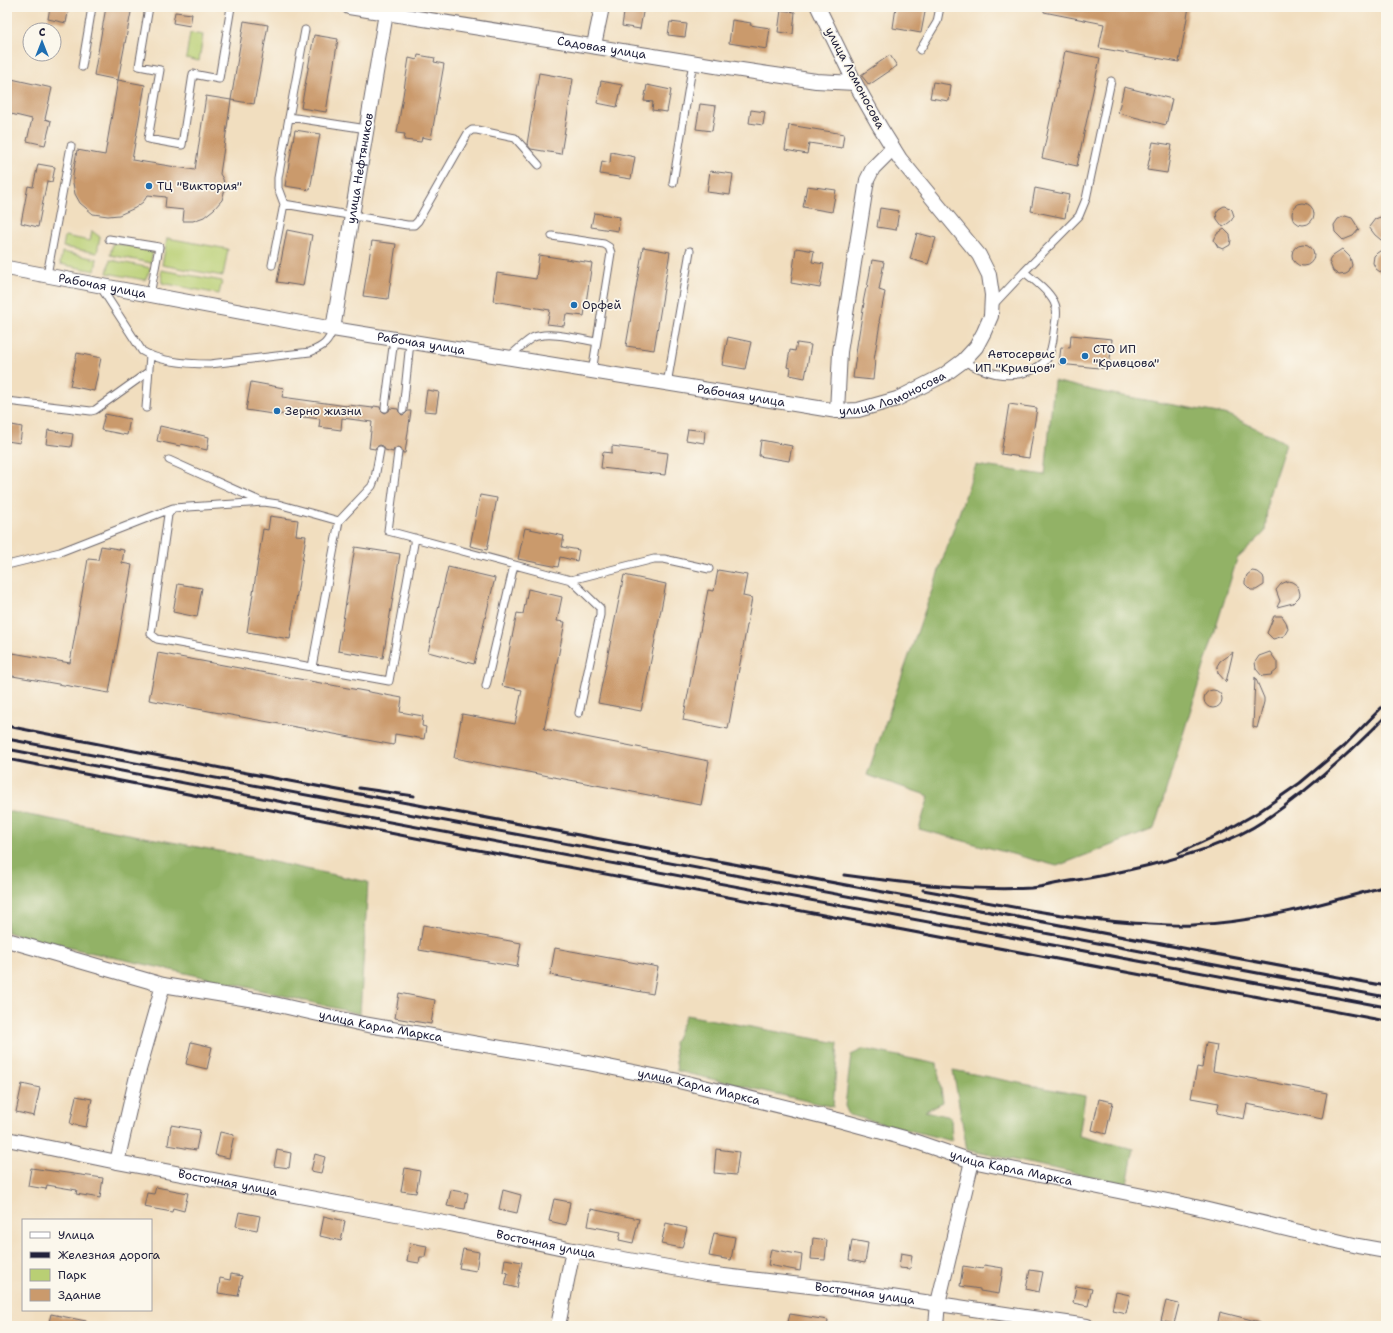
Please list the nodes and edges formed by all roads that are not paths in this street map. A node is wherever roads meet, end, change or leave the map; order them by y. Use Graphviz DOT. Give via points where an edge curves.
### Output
graph roads {
  1 [pos="92,7"];
  2 [pos="148,7"];
  3 [pos="231,7"];
  4 [pos="349,7"];
  5 [pos="602,7"];
  6 [pos="818,7"];
  7 [pos="940,7"];
  8 [pos="386,10"];
  9 [pos="305,30"];
  10 [pos="594,46"];
  11 [pos="920,50"];
  12 [pos="693,62"];
  13 [pos="82,67"];
  14 [pos="1111,81"];
  15 [pos="855,83"];
  16 [pos="289,117"];
  17 [pos="367,129"];
  18 [pos="71,146"];
  19 [pos="893,148"];
  20 [pos="539,164"];
  21 [pos="673,183"];
  22 [pos="284,204"];
  23 [pos="352,215"];
  24 [pos="552,236"];
  25 [pos="109,239"];
  26 [pos="690,250"];
  27 [pos="272,265"];
  28 [pos="7,268"];
  29 [pos="1024,272"];
  30 [pos="47,275"];
  31 [pos="100,285"];
  32 [pos="150,295"];
  33 [pos="992,306"];
  34 [pos="333,329"];
  35 [pos="394,339"];
  36 [pos="410,342"];
  37 [pos="596,342"];
  38 [pos="150,356"];
  39 [pos="508,358"];
  40 [pos="962,361"];
  41 [pos="148,372"];
  42 [pos="592,372"];
  43 [pos="667,384"];
  44 [pos="7,401"];
  45 [pos="146,408"];
  46 [pos="385,408"];
  47 [pos="403,410"];
  48 [pos="837,411"];
  49 [pos="380,450"];
  50 [pos="398,452"];
  51 [pos="170,460"];
  52 [pos="264,502"];
  53 [pos="173,508"];
  54 [pos="339,521"];
  55 [pos="415,538"];
  56 [pos="7,565"];
  57 [pos="514,565"];
  58 [pos="709,569"];
  59 [pos="571,580"];
  60 [pos="312,667"];
  61 [pos="486,686"];
  62 [pos="580,713"];
  63 [pos="7,940"];
  64 [pos="163,985"];
  65 [pos="7,1139"];
  66 [pos="972,1161"];
  67 [pos="117,1162"];
  68 [pos="573,1250"];
  69 [pos="1386,1251"];
  70 [pos="938,1303"];
  71 [pos="558,1326"];
  72 [pos="936,1326"];
  73 [pos="1088,1326"];
  1 -- 13 [label="lane"];
  2 -- 3 [label="lane" via="139,66 160,70 148,140 182,145 193,74 219,79"];
  4 -- 8 [label="street, Садовая улица"];
  5 -- 10 [label="street"];
  6 -- 15 [label="street, улица Ломоносова"];
  7 -- 11 [label="lane" via="937,22"];
  8 -- 10 [label="street, Садовая улица"];
  8 -- 17 [label="street, улица Нефтяников"];
  9 -- 16 [label="lane"];
  10 -- 12 [label="street, Садовая улица"];
  12 -- 15 [label="street, Садовая улица" via="816,81"];
  12 -- 21 [label="lane"];
  14 -- 29 [label="lane" via="1086,199 1079,216"];
  15 -- 19 [label="street, улица Ломоносова"];
  16 -- 17 [label="lane"];
  16 -- 22 [label="lane" via="278,183"];
  17 -- 23 [label="street, улица Нефтяников"];
  18 -- 30 [label="lane"];
  19 -- 33 [label="street, улица Ломоносова" via="979,255 989,275"];
  19 -- 48 [label="street, улица Ломоносова" via="873,168 867,180 840,352"];
  20 -- 23 [label="lane" via="515,138 472,130 414,225"];
  22 -- 23 [label="lane"];
  22 -- 27 [label="lane"];
  23 -- 34 [label="street, улица Нефтяников"];
  24 -- 37 [label="lane" via="609,247 611,253"];
  25 -- 32 [label="lane" via="159,247"];
  26 -- 43 [label="lane"];
  28 -- 30 [label="street, Рабочая улица"];
  29 -- 33 [label="lane"];
  29 -- 40 [label="lane" via="1048,293 1054,302 1056,311 1052,348 1047,358 1040,366 1025,373 1006,376 987,372"];
  30 -- 31 [label="street, Рабочая улица"];
  31 -- 32 [label="street, Рабочая улица"];
  31 -- 38 [label="lane" via="142,351"];
  32 -- 34 [label="street, Рабочая улица"];
  33 -- 40 [label="street, улица Ломоносова" via="991,316 976,347"];
  34 -- 35 [label="street, Рабочая улица"];
  34 -- 38 [label="lane" via="322,347 310,352 210,364"];
  35 -- 36 [label="street, Рабочая улица"];
  35 -- 46 [label="lane"];
  36 -- 39 [label="street, Рабочая улица"];
  36 -- 47 [label="lane"];
  37 -- 39 [label="lane" via="549,334 539,335"];
  37 -- 42 [label="lane"];
  38 -- 41 [label="lane"];
  39 -- 42 [label="street, Рабочая улица"];
  40 -- 48 [label="street, улица Ломоносова" via="944,375 897,399 858,410"];
  41 -- 44 [label="lane" via="91,411"];
  41 -- 45 [label="lane"];
  42 -- 43 [label="street, Рабочая улица"];
  43 -- 48 [label="street, Рабочая улица"];
  49 -- 54 [label="lane" via="372,486"];
  50 -- 55 [label="lane" via="388,531"];
  51 -- 52 [label="lane"];
  52 -- 53 [label="lane"];
  52 -- 54 [label="lane"];
  53 -- 56 [label="lane" via="60,552"];
  53 -- 60 [label="lane" via="168,515 151,634 157,639"];
  54 -- 60 [label="lane"];
  55 -- 57 [label="lane"];
  55 -- 60 [label="lane" via="389,681"];
  57 -- 59 [label="lane"];
  57 -- 61 [label="lane"];
  58 -- 59 [label="lane" via="654,559"];
  59 -- 62 [label="lane" via="600,608"];
  63 -- 64 [label="street, улица Карла Маркса"];
  64 -- 66 [label="street, улица Карла Маркса" via="261,1001 362,1024 658,1076 842,1120"];
  64 -- 67 [label="street" via="136,1080"];
  65 -- 67 [label="street, Восточная улица"];
  66 -- 69 [label="street, улица Карла Маркса" via="1187,1205"];
  66 -- 70 [label="street"];
  67 -- 68 [label="street, Восточная улица" via="450,1224"];
  68 -- 70 [label="street, Восточная улица" via="707,1274"];
  68 -- 71 [label="street"];
  70 -- 72 [label="street"];
  70 -- 73 [label="street, Восточная улица"];
}
